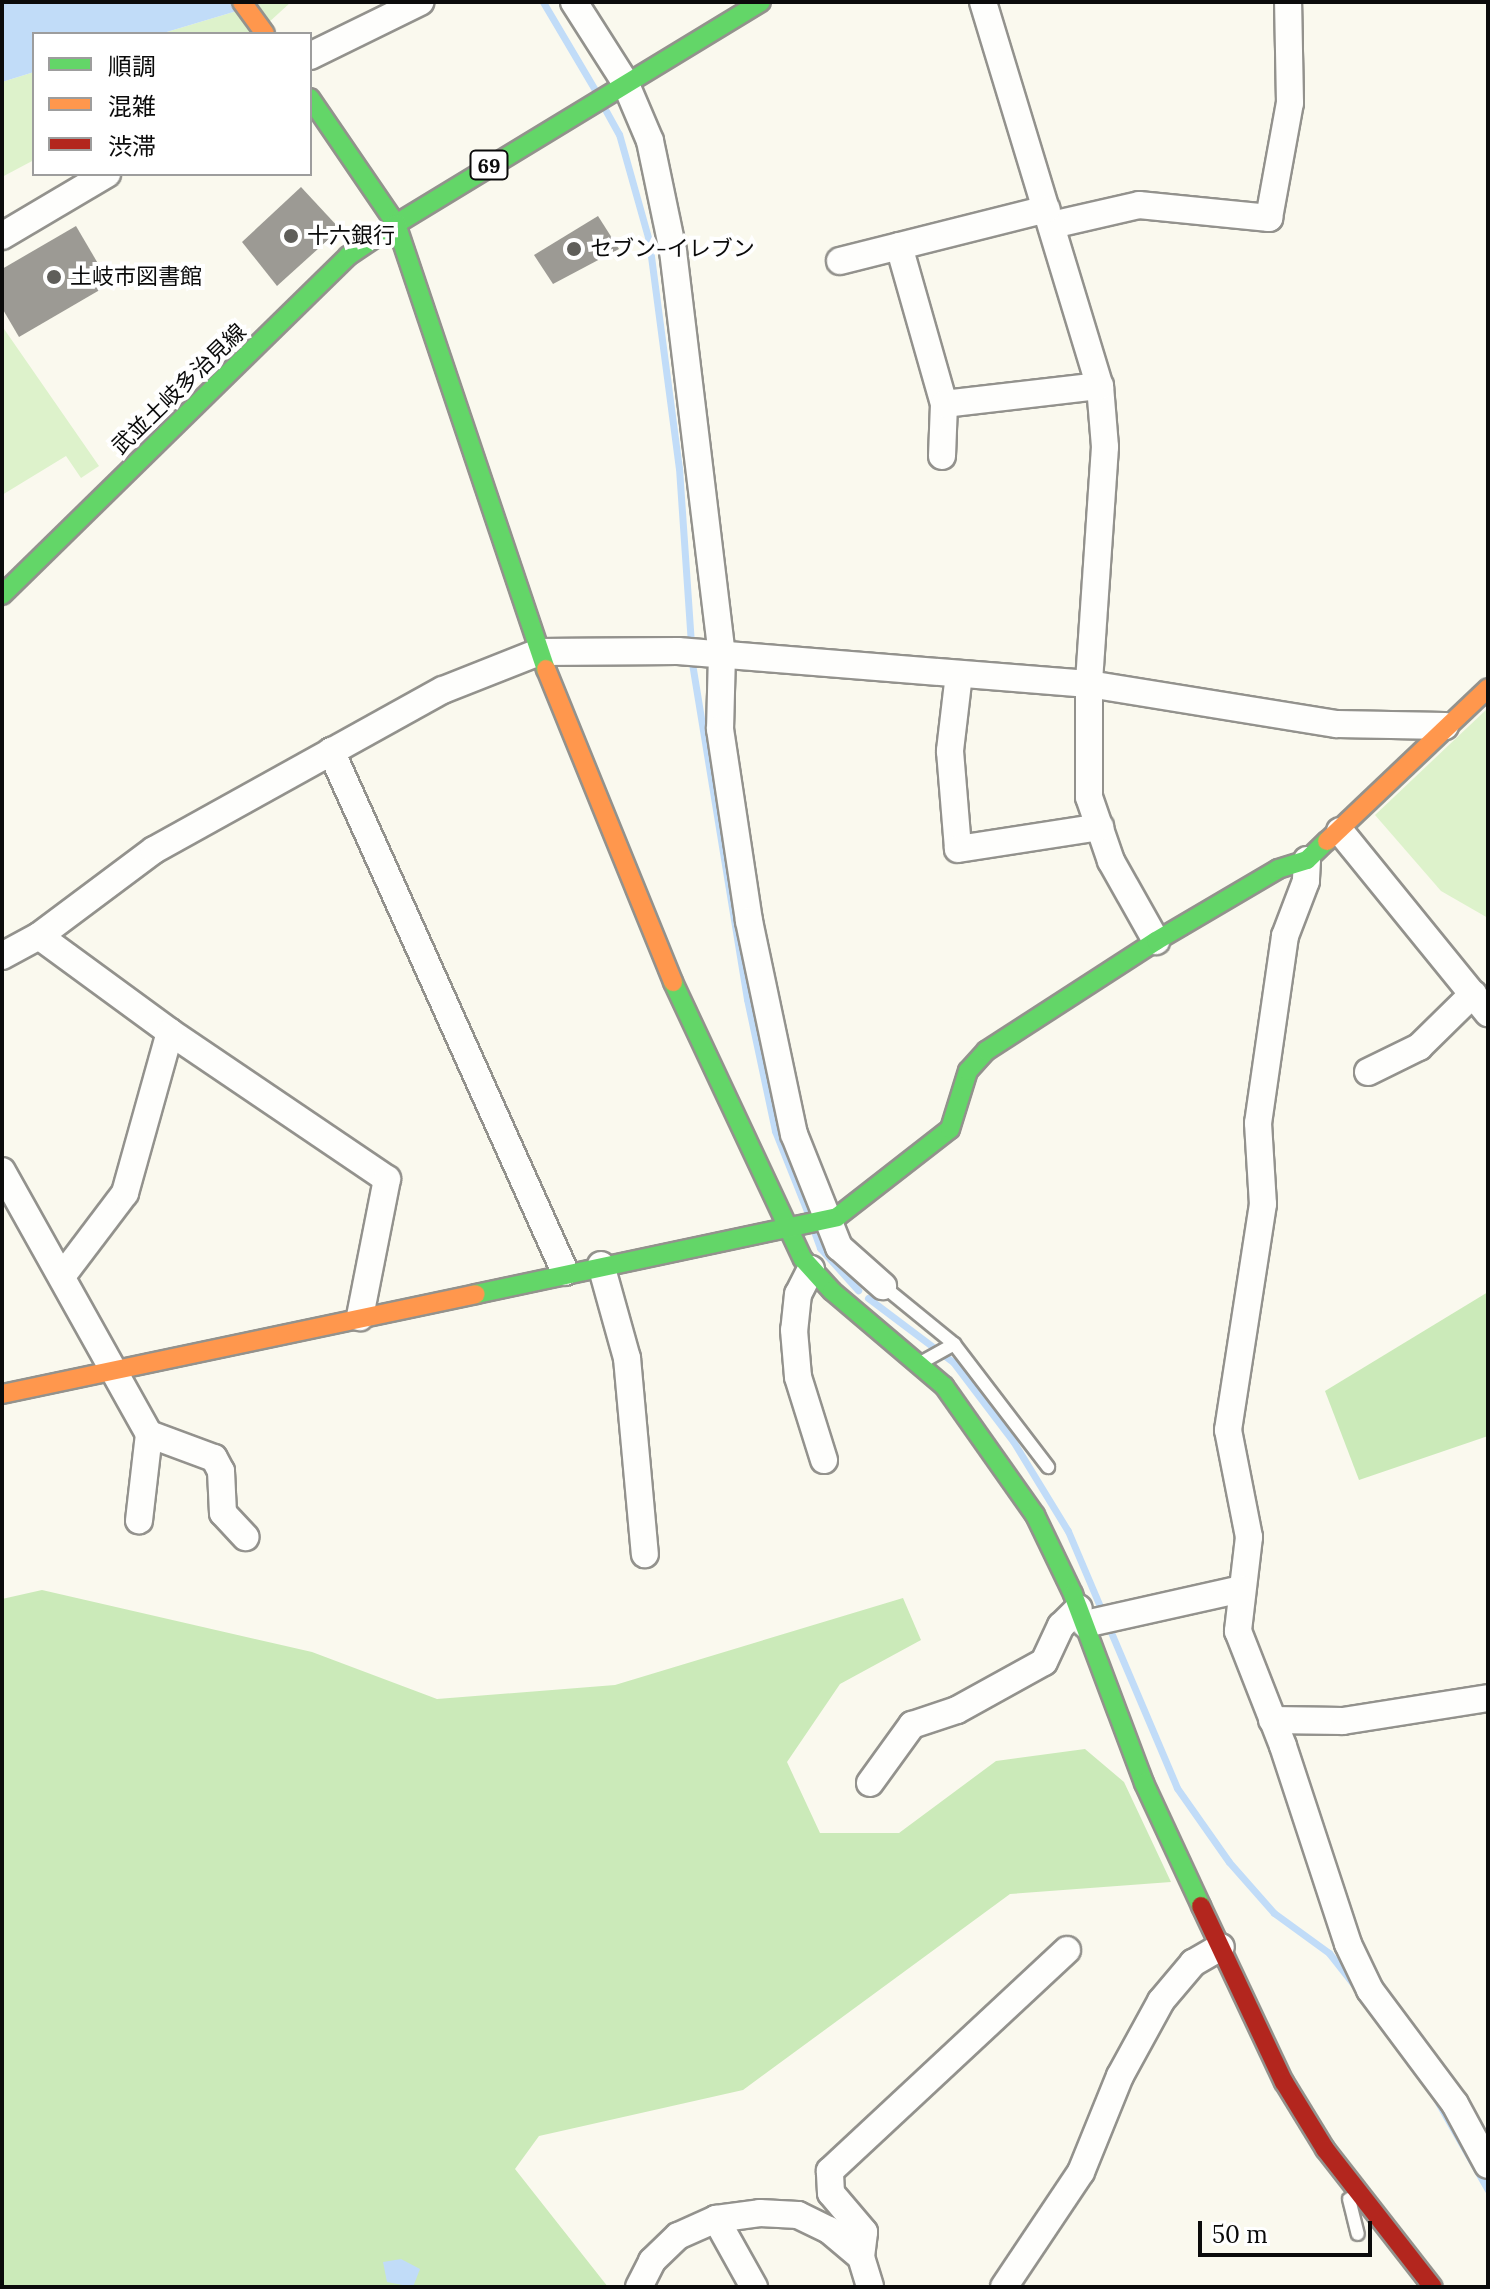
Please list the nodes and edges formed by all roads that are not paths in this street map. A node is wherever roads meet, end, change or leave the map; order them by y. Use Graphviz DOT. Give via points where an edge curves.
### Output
graph roads {
  1 [pos="242,2"];
  2 [pos="420,2"];
  3 [pos="574,2"];
  4 [pos="761,2"];
  5 [pos="983,2"];
  6 [pos="1288,2"];
  7 [pos="264,32"];
  8 [pos="312,55"];
  9 [pos="619,85"];
  10 [pos="312,101"];
  11 [pos="104,176"];
  12 [pos="1049,217"];
  13 [pos="396,224"];
  14 [pos="2,236"];
  15 [pos="899,246"];
  16 [pos="840,261"];
  17 [pos="1100,386"];
  18 [pos="944,404"];
  19 [pos="942,456"];
  20 [pos="2,595"];
  21 [pos="539,652"];
  22 [pos="715,654"];
  23 [pos="959,674"];
  24 [pos="1089,684"];
  25 [pos="1488,688"];
  26 [pos="1445,726"];
  27 [pos="331,751"];
  28 [pos="1100,827"];
  29 [pos="1340,831"];
  30 [pos="1307,860"];
  31 [pos="39,936"];
  32 [pos="1156,941"];
  33 [pos="2,956"];
  34 [pos="1481,1004"];
  35 [pos="170,1032"];
  36 [pos="1368,1072"];
  37 [pos="2,1171"];
  38 [pos="809,1223"];
  39 [pos="601,1265"];
  40 [pos="811,1269"];
  41 [pos="565,1272"];
  42 [pos="63,1275"];
  43 [pos="883,1286"];
  44 [pos="360,1317"];
  45 [pos="954,1344"];
  46 [pos="922,1362"];
  47 [pos="113,1374"];
  48 [pos="2,1394"];
  49 [pos="149,1434"];
  50 [pos="824,1460"];
  51 [pos="1048,1467"];
  52 [pos="139,1520"];
  53 [pos="245,1537"];
  54 [pos="645,1554"];
  55 [pos="1241,1589"];
  56 [pos="1094,1618"];
  57 [pos="1488,1698"];
  58 [pos="1272,1720"];
  59 [pos="870,1783"];
  60 [pos="1221,1947"];
  61 [pos="1067,1950"];
  62 [pos="1488,2165"];
  63 [pos="1342,2172"];
  64 [pos="716,2219"];
  65 [pos="1358,2234"];
  66 [pos="861,2257"];
  67 [pos="639,2287"];
  68 [pos="754,2287"];
  69 [pos="870,2287"];
  70 [pos="1004,2287"];
  71 [pos="1433,2287"];
  1 -- 7 [label="street"];
  2 -- 8 [label="street"];
  3 -- 9 [label="street"];
  4 -- 9 [label="street, 69"];
  5 -- 12 [label="street"];
  6 -- 12 [label="street" via="1290,103 1269,218 1139,205"];
  9 -- 13 [label="street, 69"];
  9 -- 22 [label="street" via="650,141 673,251"];
  10 -- 13 [label="street"];
  11 -- 14 [label="street"];
  12 -- 15 [label="street"];
  12 -- 17 [label="street"];
  13 -- 20 [label="street, 武並土岐多治見線" via="348,256"];
  13 -- 21 [label="street"];
  15 -- 16 [label="street"];
  15 -- 18 [label="street"];
  17 -- 18 [label="street"];
  17 -- 24 [label="street" via="1105,447"];
  18 -- 19 [label="street"];
  21 -- 22 [label="street"];
  21 -- 27 [label="street" via="443,690"];
  21 -- 38 [label="street" via="695,1038"];
  22 -- 23 [label="street"];
  22 -- 38 [label="street" via="720,729 749,921"];
  23 -- 24 [label="street"];
  23 -- 28 [label="street" via="950,751 958,849"];
  24 -- 26 [label="street" via="1337,724"];
  24 -- 28 [label="street" via="1089,797"];
  25 -- 26 [label="street"];
  26 -- 29 [label="street"];
  27 -- 31 [label="street" via="154,850"];
  27 -- 41 [label="street"];
  28 -- 32 [label="street" via="1111,861"];
  29 -- 30 [label="street"];
  29 -- 34 [label="street"];
  30 -- 32 [label="street" via="1278,869"];
  30 -- 55 [label="street" via="1306,881 1285,936 1258,1123 1263,1204 1228,1430 1249,1537"];
  31 -- 33 [label="street"];
  31 -- 35 [label="street"];
  32 -- 38 [label="street" via="986,1051 968,1071 950,1129 881,1187"];
  34 -- 36 [label="street" via="1419,1047"];
  35 -- 42 [label="street" via="125,1193"];
  35 -- 44 [label="street" via="387,1179"];
  37 -- 42 [label="street"];
  38 -- 39 [label="street"];
  38 -- 40 [label="street"];
  38 -- 43 [label="street"];
  39 -- 41 [label="street"];
  39 -- 54 [label="street" via="627,1358"];
  40 -- 46 [label="street"];
  40 -- 50 [label="street" via="798,1294 794,1330 798,1377"];
  41 -- 44 [label="street"];
  42 -- 47 [label="street"];
  43 -- 45 [label="lane"];
  44 -- 47 [label="street"];
  45 -- 46 [label="lane"];
  45 -- 51 [label="lane"];
  46 -- 56 [label="street" via="977,1429 1035,1515"];
  47 -- 48 [label="street"];
  47 -- 49 [label="street"];
  49 -- 52 [label="street"];
  49 -- 53 [label="street" via="214,1458 221,1471 223,1513"];
  55 -- 56 [label="street"];
  55 -- 58 [label="street" via="1237,1616 1243,1654"];
  56 -- 59 [label="street" via="1061,1626 1044,1662 957,1710 912,1725"];
  56 -- 60 [label="street" via="1144,1783"];
  57 -- 58 [label="street" via="1343,1721"];
  58 -- 62 [label="street" via="1364,1978 1455,2104"];
  60 -- 63 [label="street" via="1284,2082"];
  60 -- 70 [label="street" via="1193,1963 1161,2001 1120,2076 1081,2172"];
  61 -- 66 [label="street" via="830,2171 831,2193 864,2232"];
  63 -- 65 [label="lane"];
  63 -- 71 [label="street"];
  64 -- 66 [label="street" via="798,2215 829,2230"];
  64 -- 67 [label="street" via="678,2236 652,2261"];
  64 -- 68 [label="street"];
  66 -- 69 [label="street"];
}
